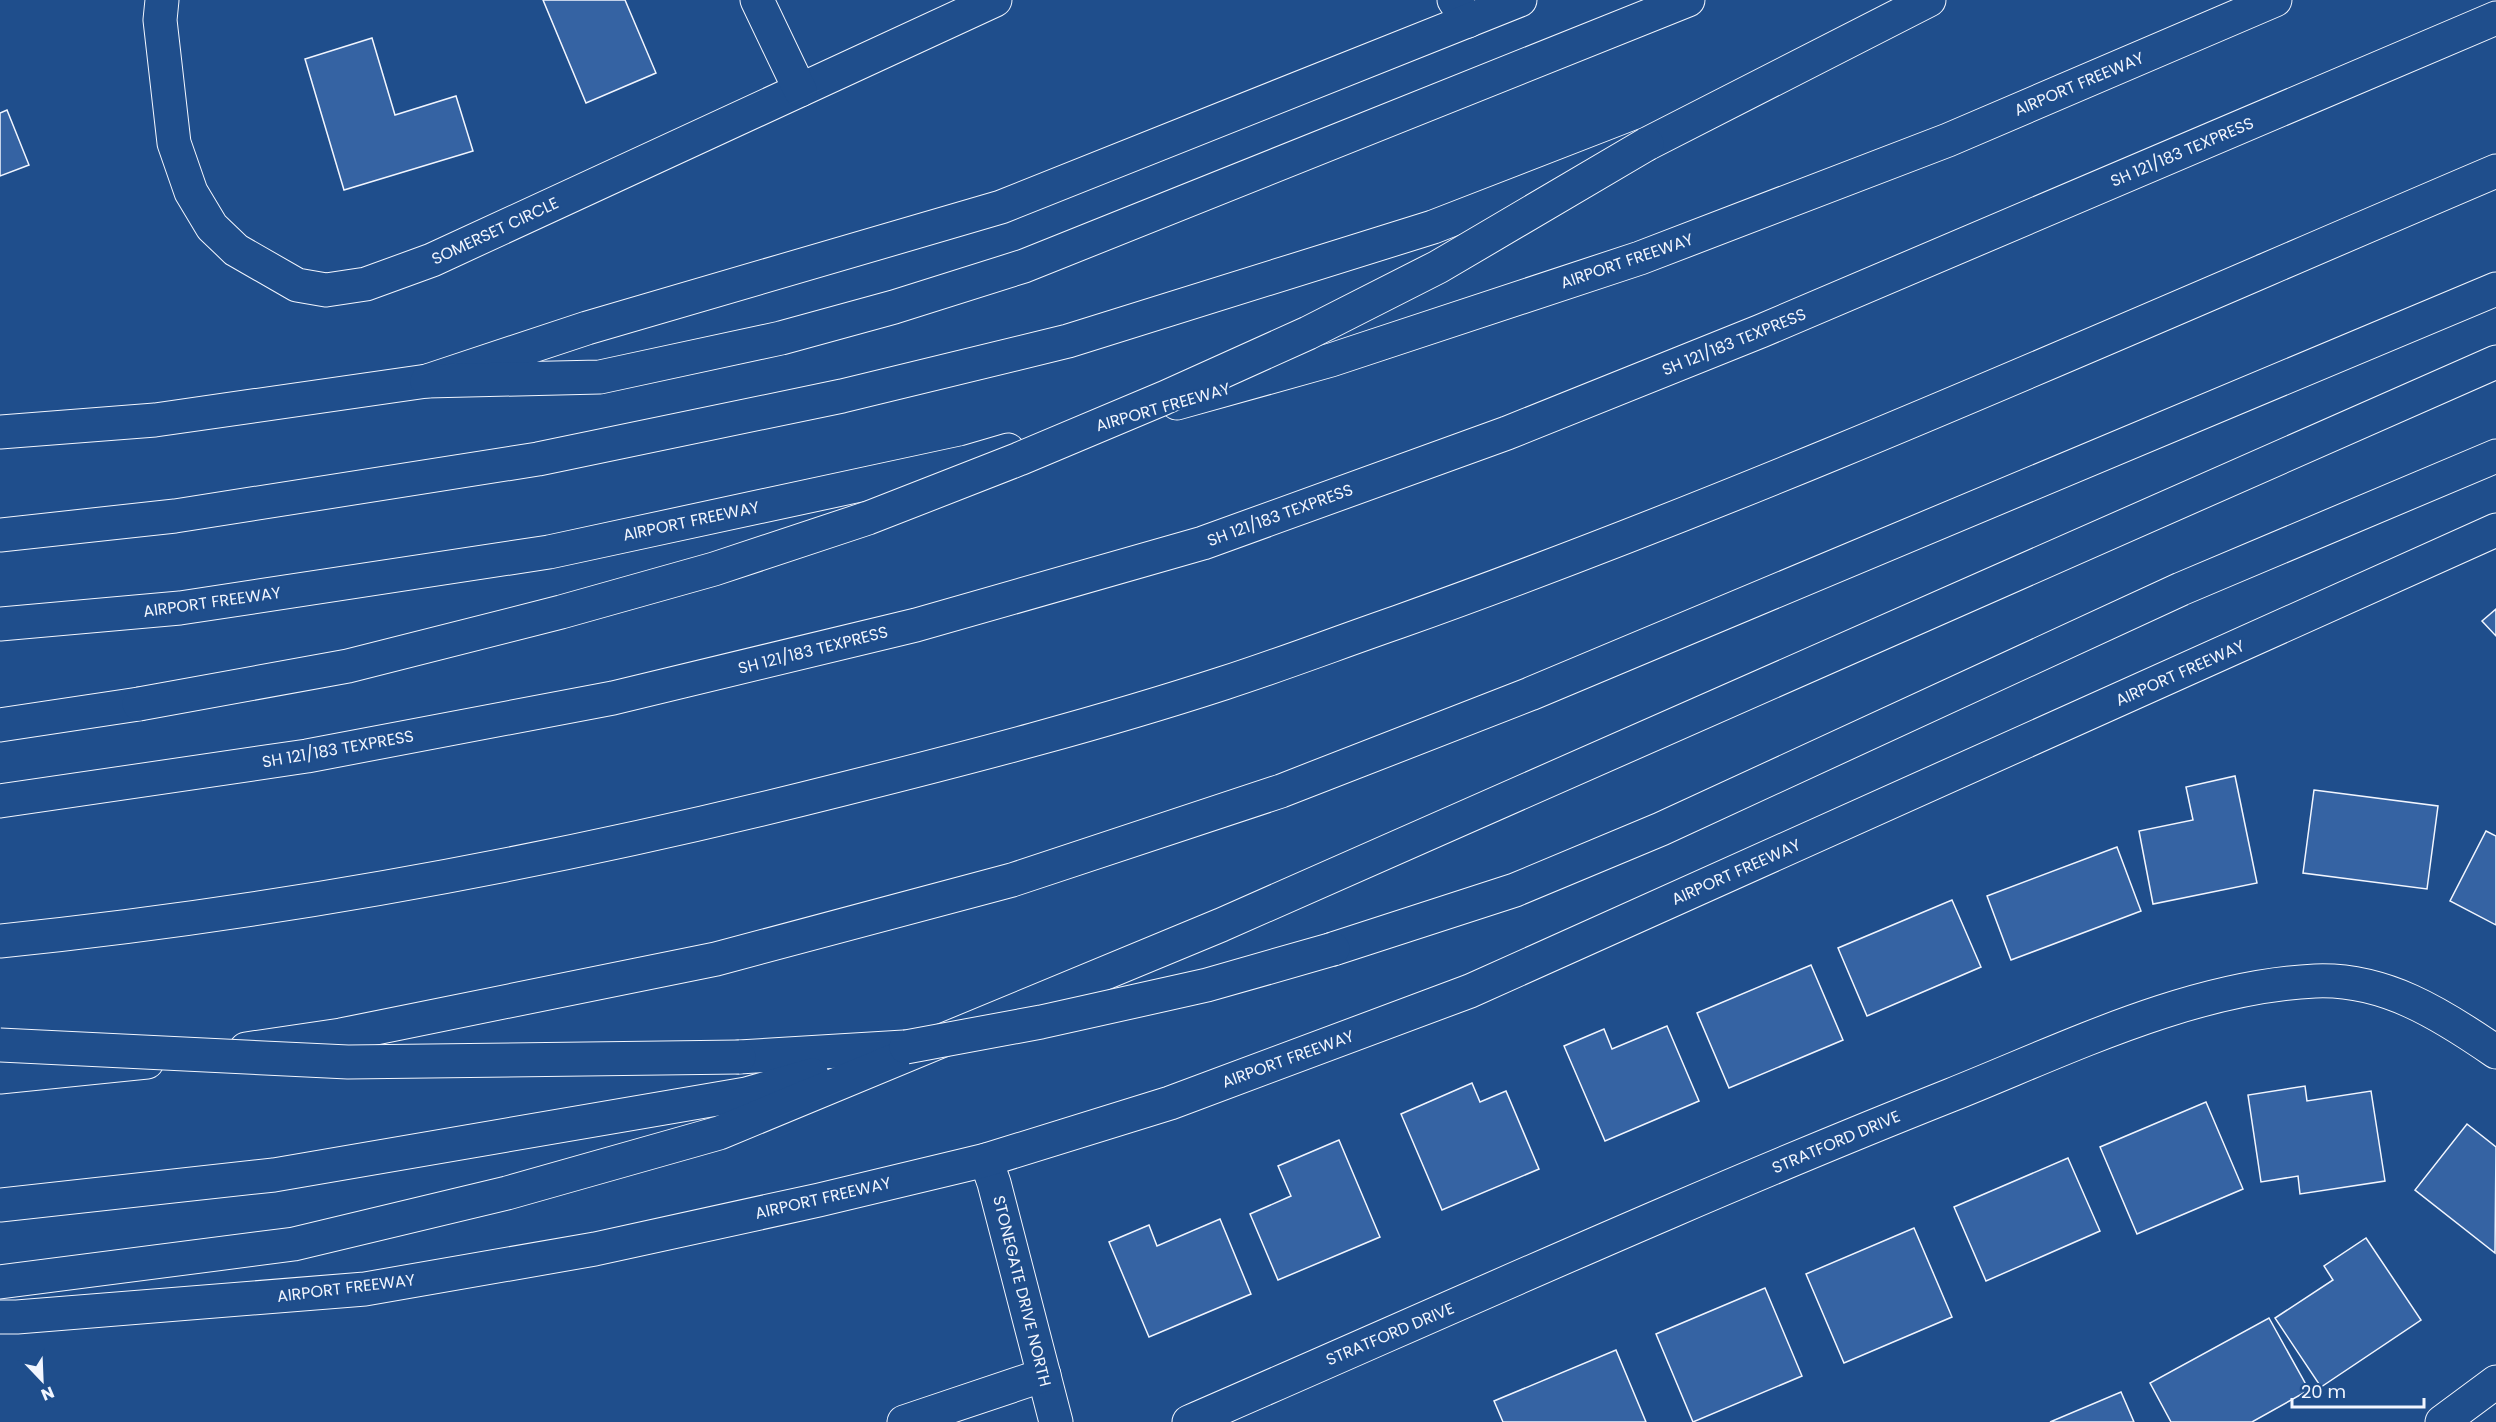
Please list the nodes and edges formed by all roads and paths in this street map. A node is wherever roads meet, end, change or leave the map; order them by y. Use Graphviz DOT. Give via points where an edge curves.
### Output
graph roads {
  1 [pos="162,0"];
  2 [pos="757,0"];
  3 [pos="995,0"];
  4 [pos="1520,0"];
  5 [pos="1688,0"];
  6 [pos="1929,0"];
  7 [pos="2275,0"];
  8 [pos="1461,10"];
  9 [pos="2496,18"];
  10 [pos="800,90"];
  11 [pos="1647,144"];
  12 [pos="2496,171"];
  13 [pos="2496,289"];
  14 [pos="2496,362"];
  15 [pos="427,381"];
  16 [pos="0,432"];
  17 [pos="2496,456"];
  18 [pos="2496,530"];
  19 [pos="0,535"];
  20 [pos="0,624"];
  21 [pos="0,725"];
  22 [pos="0,801"];
  23 [pos="0,941"];
  24 [pos="0,1045"];
  25 [pos="906,1047"];
  26 [pos="2496,1052"];
  27 [pos="0,1077"];
  28 [pos="986,1160"];
  29 [pos="0,1205"];
  30 [pos="0,1282"];
  31 [pos="0,1317"];
  32 [pos="1044,1375"];
  33 [pos="2496,1382"];
  34 [pos="904,1422"];
  35 [pos="1056,1422"];
  36 [pos="1189,1422"];
  37 [pos="2442,1422"];
  1 -- 10 [label="main road, SOMERSET CIRCLE" via="160,20 174,143 191,192 212,227 236,250 297,285 326,290 366,284 432,260"];
  2 -- 10 [label="main road"];
  3 -- 10 [label="main road, SOMERSET CIRCLE"];
  4 -- 8 [label="main road"];
  5 -- 15 [label="main road" via="1024,266 894,307 781,338 600,378"];
  6 -- 11 [label="main road"];
  7 -- 20 [label="main road, AIRPORT FREEWAY" via="1948,140 1640,258 1331,360 967,462 549,552 180,608"];
  8 -- 15 [label="main road" via="1001,207 587,328"];
  9 -- 22 [label="main road, SH 121/183 TEXPRESS" via="1761,331 1507,433 1203,543 916,625 614,698 307,756"];
  11 -- 19 [label="main road, bridge" via="1433,226 1292,271 1068,341 842,396 538,459 175,516"];
  11 -- 21 [label="main road, bridge" via="1438,267 1308,333 1019,459 868,518 714,569 348,666"];
  12 -- 23 [label="main road" via="1818,461 1522,578 1226,683 996,751 687,828 377,889"];
  13 -- 27 [label="main road" via="1530,694 1281,791 1012,880 716,958 341,1035 162,1061"];
  14 -- 30 [label="main road" via="1221,925 719,1133 507,1193 294,1244"];
  15 -- 16 [label="main road" via="155,420"];
  17 -- 25 [label="main road, bridge" via="2181,589 1661,829 1515,890 1333,950 1207,985"];
  18 -- 28 [label="main road, AIRPORT FREEWAY" via="1470,991 1170,1103"];
  24 -- 25 [label="main road, bridge" via="348,1062 739,1057"];
  25 -- 29 [label="main road" via="746,1094 274,1175"];
  26 -- 36 [label="main road, STRATFORD DRIVE" via="2405,997 2363,984 2317,981 2263,986 2170,1008 1841,1138"];
  28 -- 31 [label="main road, AIRPORT FREEWAY" via="595,1249 366,1289"];
  28 -- 32 [label="main road, STONEGATE DRIVE NORTH"];
  32 -- 34 [label="main road"];
  32 -- 35 [label="main road, STONEGATE DRIVE NORTH"];
  33 -- 37 [label="main road"];
}
